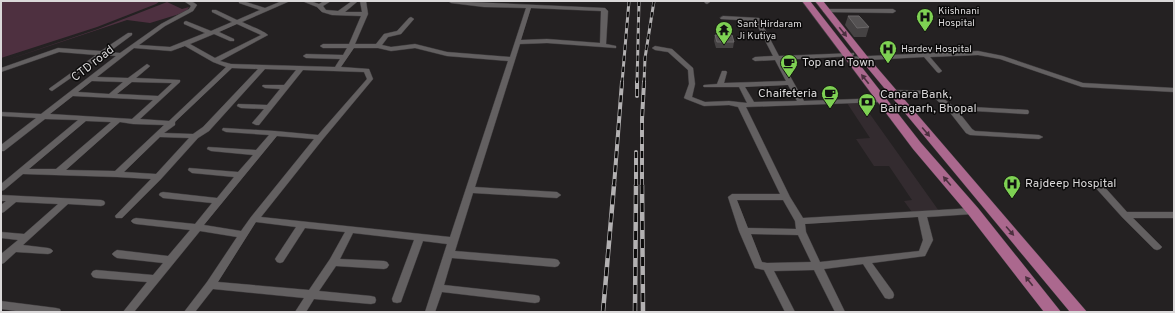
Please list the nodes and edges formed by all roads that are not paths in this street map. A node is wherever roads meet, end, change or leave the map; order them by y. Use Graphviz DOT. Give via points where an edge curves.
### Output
graph roads {
  1 [pos="187,1"];
  2 [pos="255,1"];
  3 [pos="286,1"];
  4 [pos="305,1"];
  5 [pos="328,1"];
  6 [pos="355,1"];
  7 [pos="363,1"];
  8 [pos="451,1"];
  9 [pos="806,1"];
  10 [pos="485,3"];
  11 [pos="247,4"];
  12 [pos="240,5"];
  13 [pos="319,6"];
  14 [pos="823,6"];
  15 [pos="529,7"];
  16 [pos="265,10"];
  17 [pos="893,10"];
  18 [pos="214,11"];
  19 [pos="340,14"];
  20 [pos="365,14"];
  21 [pos="723,18"];
  22 [pos="411,19"];
  23 [pos="238,22"];
  24 [pos="186,23"];
  25 [pos="212,33"];
  26 [pos="130,34"];
  27 [pos="232,40"];
  28 [pos="518,42"];
  29 [pos="185,44"];
  30 [pos="603,44"];
  31 [pos="133,46"];
  32 [pos="323,46"];
  33 [pos="378,46"];
  34 [pos="351,47"];
  35 [pos="614,47"];
  36 [pos="655,48"];
  37 [pos="102,54"];
  38 [pos="123,54"];
  39 [pos="306,56"];
  40 [pos="926,56"];
  41 [pos="345,57"];
  42 [pos="855,57"];
  43 [pos="777,58"];
  44 [pos="513,59"];
  45 [pos="755,59"];
  46 [pos="215,61"];
  47 [pos="148,66"];
  48 [pos="230,66"];
  49 [pos="263,67"];
  50 [pos="302,68"];
  51 [pos="337,69"];
  52 [pos="1,70"];
  53 [pos="939,71"];
  54 [pos="724,72"];
  55 [pos="92,79"];
  56 [pos="130,80"];
  57 [pos="790,83"];
  58 [pos="741,85"];
  59 [pos="265,86"];
  60 [pos="706,86"];
  61 [pos="720,86"];
  62 [pos="286,87"];
  63 [pos="52,89"];
  64 [pos="1174,90"];
  65 [pos="893,92"];
  66 [pos="72,94"];
  67 [pos="110,96"];
  68 [pos="159,98"];
  69 [pos="882,100"];
  70 [pos="802,104"];
  71 [pos="741,105"];
  72 [pos="752,105"];
  73 [pos="241,106"];
  74 [pos="269,107"];
  75 [pos="951,108"];
  76 [pos="1025,112"];
  77 [pos="1,114"];
  78 [pos="10,115"];
  79 [pos="43,117"];
  80 [pos="84,119"];
  81 [pos="1,121"];
  82 [pos="116,121"];
  83 [pos="133,122"];
  84 [pos="256,123"];
  85 [pos="172,124"];
  86 [pos="226,130"];
  87 [pos="275,133"];
  88 [pos="158,135"];
  89 [pos="195,136"];
  90 [pos="320,137"];
  91 [pos="1039,137"];
  92 [pos="212,149"];
  93 [pos="1,150"];
  94 [pos="259,153"];
  95 [pos="192,170"];
  96 [pos="22,172"];
  97 [pos="58,172"];
  98 [pos="117,174"];
  99 [pos="240,175"];
  100 [pos="158,177"];
  101 [pos="1097,184"];
  102 [pos="1,188"];
  103 [pos="470,190"];
  104 [pos="163,195"];
  105 [pos="556,195"];
  106 [pos="786,197"];
  107 [pos="1,198"];
  108 [pos="14,199"];
  109 [pos="219,201"];
  110 [pos="65,202"];
  111 [pos="101,203"];
  112 [pos="1,210"];
  113 [pos="973,211"];
  114 [pos="922,215"];
  115 [pos="1125,215"];
  116 [pos="1174,215"];
  117 [pos="119,216"];
  118 [pos="254,219"];
  119 [pos="136,221"];
  120 [pos="800,221"];
  121 [pos="303,224"];
  122 [pos="197,227"];
  123 [pos="351,229"];
  124 [pos="744,231"];
  125 [pos="801,232"];
  126 [pos="1,235"];
  127 [pos="244,235"];
  128 [pos="26,237"];
  129 [pos="420,237"];
  130 [pos="452,241"];
  131 [pos="1157,247"];
  132 [pos="14,248"];
  133 [pos="48,251"];
  134 [pos="117,254"];
  135 [pos="450,254"];
  136 [pos="280,259"];
  137 [pos="1,260"];
  138 [pos="171,260"];
  139 [pos="865,260"];
  140 [pos="333,262"];
  141 [pos="555,264"];
  142 [pos="384,265"];
  143 [pos="817,266"];
  144 [pos="767,267"];
  145 [pos="96,274"];
  146 [pos="156,279"];
  147 [pos="211,285"];
  148 [pos="438,288"];
  149 [pos="889,295"];
  150 [pos="309,296"];
  151 [pos="397,299"];
  152 [pos="535,299"];
  153 [pos="371,300"];
  154 [pos="1,306"];
  155 [pos="16,310"];
  156 [pos="56,312"];
  157 [pos="128,312"];
  158 [pos="189,312"];
  159 [pos="300,312"];
  160 [pos="430,312"];
  161 [pos="790,312"];
  162 [pos="840,312"];
  163 [pos="1053,312"];
  164 [pos="1078,312"];
  1 -- 31 [label="street, CTD road" via="194,5 191,10"];
  2 -- 11 [label="street"];
  3 -- 16 [label="street"];
  4 -- 13 [label="street"];
  5 -- 13 [label="street"];
  6 -- 19 [label="street"];
  7 -- 20 [label="street"];
  8 -- 10 [label="street"];
  9 -- 42 [label="main road"];
  10 -- 15 [label="street"];
  11 -- 12 [label="street"];
  11 -- 16 [label="street"];
  13 -- 19 [label="street" via="324,11"];
  14 -- 17 [label="street"];
  14 -- 42 [label="main road, one-way"];
  15 -- 28 [label="street"];
  15 -- 30 [label="street" via="603,9"];
  16 -- 23 [label="street"];
  18 -- 23 [label="street"];
  19 -- 20 [label="street"];
  20 -- 34 [label="street"];
  21 -- 43 [label="street" via="757,18"];
  22 -- 33 [label="street" via="399,33 386,36"];
  23 -- 25 [label="street"];
  23 -- 46 [label="street" via="265,35"];
  24 -- 25 [label="street"];
  25 -- 27 [label="street"];
  25 -- 29 [label="street"];
  26 -- 37 [label="street"];
  28 -- 30 [label="street"];
  28 -- 44 [label="street"];
  29 -- 31 [label="street" via="171,49"];
  29 -- 46 [label="street"];
  30 -- 35 [label="street"];
  31 -- 38 [label="street, CTD road"];
  32 -- 34 [label="street"];
  33 -- 34 [label="street"];
  33 -- 44 [label="street" via="391,49 415,46 447,54"];
  34 -- 41 [label="street"];
  36 -- 71 [label="street" via="670,50 691,69 692,84 688,98 704,104"];
  37 -- 38 [label="street"];
  37 -- 52 [label="street" via="58,50"];
  37 -- 63 [label="street"];
  38 -- 55 [label="street, CTD road"];
  39 -- 41 [label="street"];
  40 -- 42 [label="street"];
  40 -- 53 [label="street"];
  40 -- 64 [label="street" via="964,52 984,54 1001,57 1082,85"];
  41 -- 51 [label="street"];
  42 -- 43 [label="street"];
  42 -- 65 [label="main road"];
  69 -- 42 [label="main road, one-way"];
  43 -- 45 [label="street"];
  43 -- 57 [label="street"];
  44 -- 103 [label="street"];
  46 -- 48 [label="street"];
  47 -- 56 [label="street"];
  48 -- 49 [label="street"];
  48 -- 85 [label="street"];
  49 -- 50 [label="street"];
  49 -- 89 [label="street" via="206,129"];
  50 -- 51 [label="street"];
  50 -- 62 [label="street"];
  51 -- 90 [label="street" via="367,70 370,79"];
  54 -- 61 [label="street"];
  55 -- 56 [label="street"];
  55 -- 66 [label="street, CTD road"];
  56 -- 67 [label="street"];
  56 -- 68 [label="street" via="178,81"];
  57 -- 58 [label="street"];
  57 -- 70 [label="street"];
  58 -- 61 [label="street"];
  58 -- 72 [label="street"];
  59 -- 62 [label="street"];
  60 -- 61 [label="street"];
  62 -- 74 [label="street"];
  65 -- 75 [label="street" via="932,92"];
  65 -- 164 [label="main road, one-way"];
  66 -- 67 [label="street"];
  66 -- 79 [label="street, CTD road"];
  67 -- 68 [label="street"];
  68 -- 83 [label="street"];
  69 -- 70 [label="street"];
  113 -- 69 [label="main road, one-way" via="917,146"];
  70 -- 72 [label="street"];
  71 -- 72 [label="street"];
  71 -- 106 [label="street"];
  73 -- 74 [label="street"];
  74 -- 84 [label="street"];
  75 -- 76 [label="street"];
  75 -- 91 [label="street" via="973,133"];
  77 -- 78 [label="street"];
  78 -- 79 [label="street"];
  78 -- 81 [label="street"];
  79 -- 80 [label="street"];
  79 -- 93 [label="street, CTD road"];
  80 -- 82 [label="street"];
  80 -- 96 [label="street"];
  82 -- 83 [label="street"];
  82 -- 97 [label="street"];
  83 -- 85 [label="street"];
  85 -- 88 [label="street"];
  86 -- 87 [label="street"];
  87 -- 90 [label="street"];
  87 -- 94 [label="street"];
  88 -- 89 [label="street"];
  88 -- 98 [label="street"];
  89 -- 100 [label="street"];
  90 -- 118 [label="street"];
  92 -- 94 [label="street"];
  94 -- 99 [label="street"];
  95 -- 99 [label="street"];
  96 -- 97 [label="street"];
  96 -- 102 [label="street"];
  97 -- 98 [label="street"];
  98 -- 100 [label="street"];
  99 -- 109 [label="street"];
  100 -- 117 [label="street"];
  101 -- 115 [label="street"];
  103 -- 105 [label="street"];
  103 -- 130 [label="street"];
  104 -- 109 [label="street"];
  106 -- 120 [label="street"];
  106 -- 124 [label="street" via="732,197"];
  107 -- 108 [label="street"];
  108 -- 110 [label="street"];
  108 -- 112 [label="street"];
  109 -- 122 [label="street"];
  110 -- 111 [label="street"];
  110 -- 128 [label="street"];
  113 -- 114 [label="street"];
  163 -- 113 [label="main road, one-way"];
  114 -- 120 [label="street"];
  114 -- 139 [label="street" via="928,240 922,254"];
  115 -- 116 [label="street"];
  115 -- 131 [label="street"];
  118 -- 121 [label="street"];
  118 -- 127 [label="street"];
  119 -- 122 [label="street"];
  120 -- 125 [label="street"];
  121 -- 123 [label="street"];
  121 -- 136 [label="street"];
  122 -- 127 [label="street"];
  122 -- 138 [label="street"];
  123 -- 129 [label="street"];
  123 -- 140 [label="street"];
  124 -- 125 [label="street"];
  124 -- 144 [label="street" via="758,265"];
  125 -- 143 [label="street"];
  126 -- 128 [label="street"];
  127 -- 147 [label="street"];
  128 -- 132 [label="street"];
  129 -- 130 [label="street"];
  129 -- 151 [label="street"];
  130 -- 135 [label="street"];
  132 -- 133 [label="street"];
  132 -- 137 [label="street"];
  134 -- 138 [label="street"];
  135 -- 141 [label="street"];
  135 -- 148 [label="street"];
  138 -- 146 [label="street"];
  139 -- 143 [label="street"];
  139 -- 149 [label="street"];
  140 -- 142 [label="street"];
  140 -- 150 [label="street"];
  143 -- 144 [label="street"];
  143 -- 162 [label="street"];
  144 -- 161 [label="street"];
  145 -- 146 [label="street"];
  146 -- 157 [label="street"];
  147 -- 150 [label="street"];
  147 -- 158 [label="street"];
  148 -- 152 [label="street"];
  148 -- 160 [label="street"];
  150 -- 153 [label="street"];
  150 -- 159 [label="street"];
  154 -- 155 [label="street"];
  155 -- 156 [label="street"];
}
